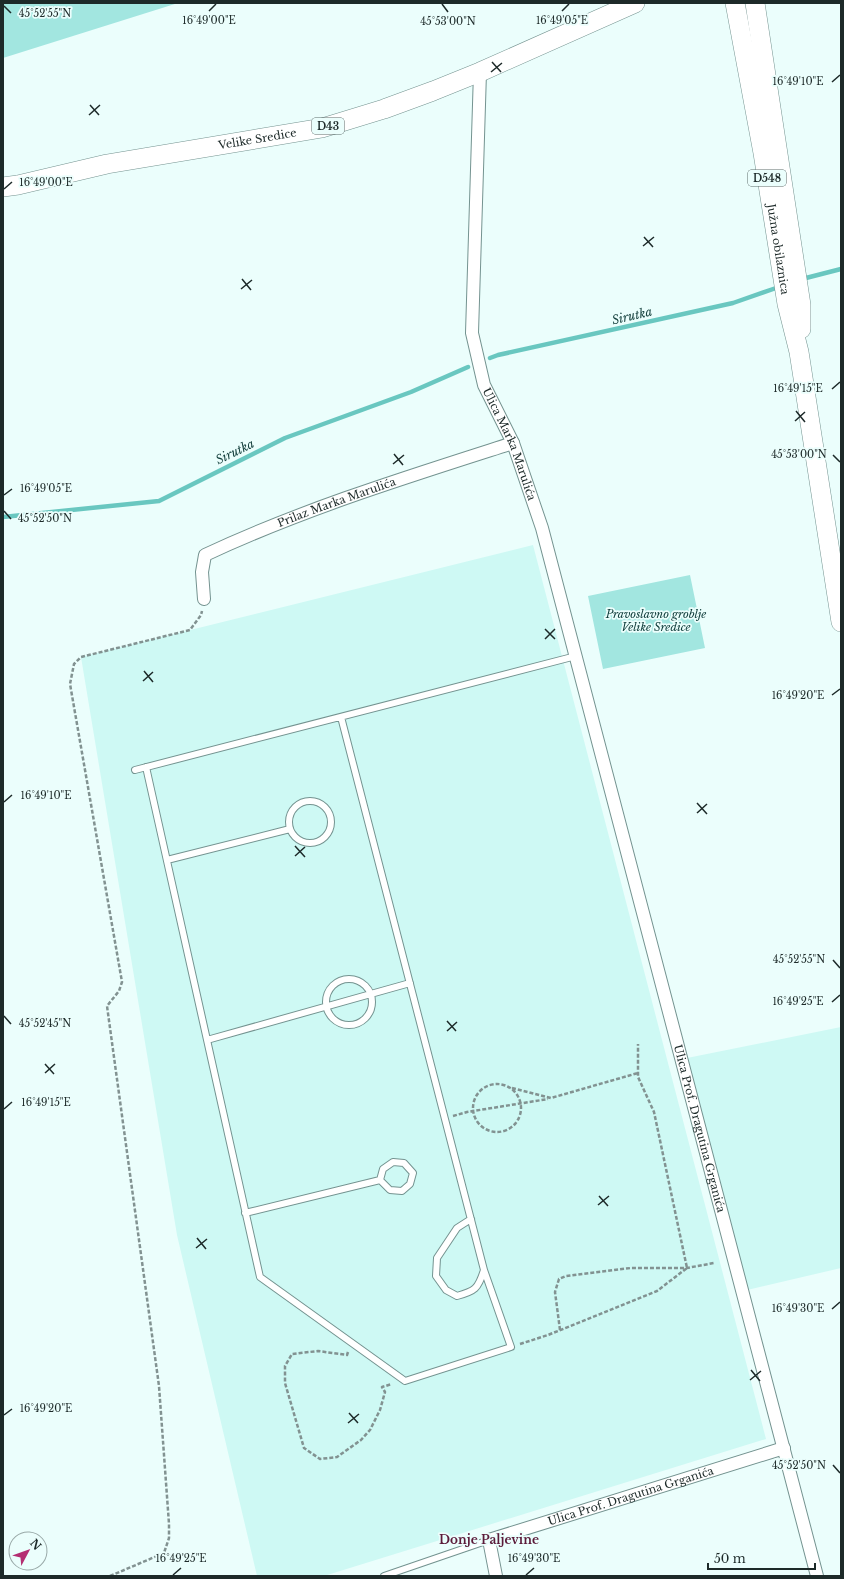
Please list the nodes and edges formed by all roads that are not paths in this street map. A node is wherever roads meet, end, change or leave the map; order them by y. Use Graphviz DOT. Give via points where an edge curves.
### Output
graph roads {
  1 [pos="635,3"];
  2 [pos="735,3"];
  3 [pos="755,3"];
  4 [pos="480,72"];
  5 [pos="3,187"];
  6 [pos="799,352"];
  7 [pos="513,443"];
  8 [pos="204,599"];
  9 [pos="841,622"];
  10 [pos="576,656"];
  11 [pos="342,717"];
  12 [pos="146,767"];
  13 [pos="135,770"];
  14 [pos="616,808"];
  15 [pos="290,828"];
  16 [pos="166,860"];
  17 [pos="410,983"];
  18 [pos="371,994"];
  19 [pos="326,1007"];
  20 [pos="207,1040"];
  21 [pos="380,1180"];
  22 [pos="245,1213"];
  23 [pos="471,1218"];
  24 [pos="484,1270"];
  25 [pos="784,1448"];
  26 [pos="489,1540"];
  27 [pos="384,1576"];
  28 [pos="496,1576"];
  29 [pos="817,1576"];
  1 -- 4 [label="main road, Velike Sredice / D43"];
  2 -- 6 [label="main road, Južna obilaznica / D548" via="763,153 787,304"];
  3 -- 6 [label="main road, Južna obilaznica / D548" via="801,304"];
  4 -- 5 [label="main road, Velike Sredice / D43" via="384,109 322,128 107,164"];
  4 -- 7 [label="street, Ulica Marka Marulića" via="472,333 484,385"];
  6 -- 9 [label="main road, Južna obilaznica / D548"];
  7 -- 8 [label="street, Prilaz Marka Marulića" via="391,482 245,536 205,555 202,572"];
  7 -- 10 [label="street, Ulica Marka Marulića" via="542,528"];
  10 -- 11 [label="lane"];
  10 -- 14 [label="street, Ulica Marka Marulića"];
  11 -- 12 [label="lane"];
  11 -- 17 [label="lane"];
  12 -- 13 [label="lane"];
  12 -- 16 [label="lane"];
  14 -- 25 [label="street, Ulica Prof. Dragutina Grganića"];
  15 -- 15 [label="lane" via="293,835 304,842 317,842 324,838 331,827 329,813 320,803 306,801 294,808 290,814"];
  15 -- 16 [label="lane"];
  16 -- 20 [label="lane"];
  17 -- 18 [label="lane"];
  17 -- 23 [label="lane"];
  18 -- 19 [label="lane"];
  18 -- 19 [label="lane" via="362,982 346,978 339,980 328,991"];
  18 -- 19 [label="lane" via="373,1002 368,1016 355,1024 340,1024 329,1014"];
  19 -- 20 [label="lane"];
  20 -- 22 [label="lane"];
  21 -- 21 [label="lane" via="383,1169 393,1162 404,1163 413,1173 410,1184 402,1191 390,1190"];
  21 -- 22 [label="lane"];
  22 -- 24 [label="lane" via="260,1277 405,1381 511,1347"];
  23 -- 24 [label="lane"];
  23 -- 24 [label="lane" via="458,1228 437,1258 436,1276 446,1290 457,1296 472,1292 480,1284"];
  25 -- 26 [label="street, Ulica Prof. Dragutina Grganića"];
  25 -- 29 [label="street, Ulica Prof. Dragutina Grganića"];
  26 -- 27 [label="lane"];
  26 -- 28 [label="street"];
}
